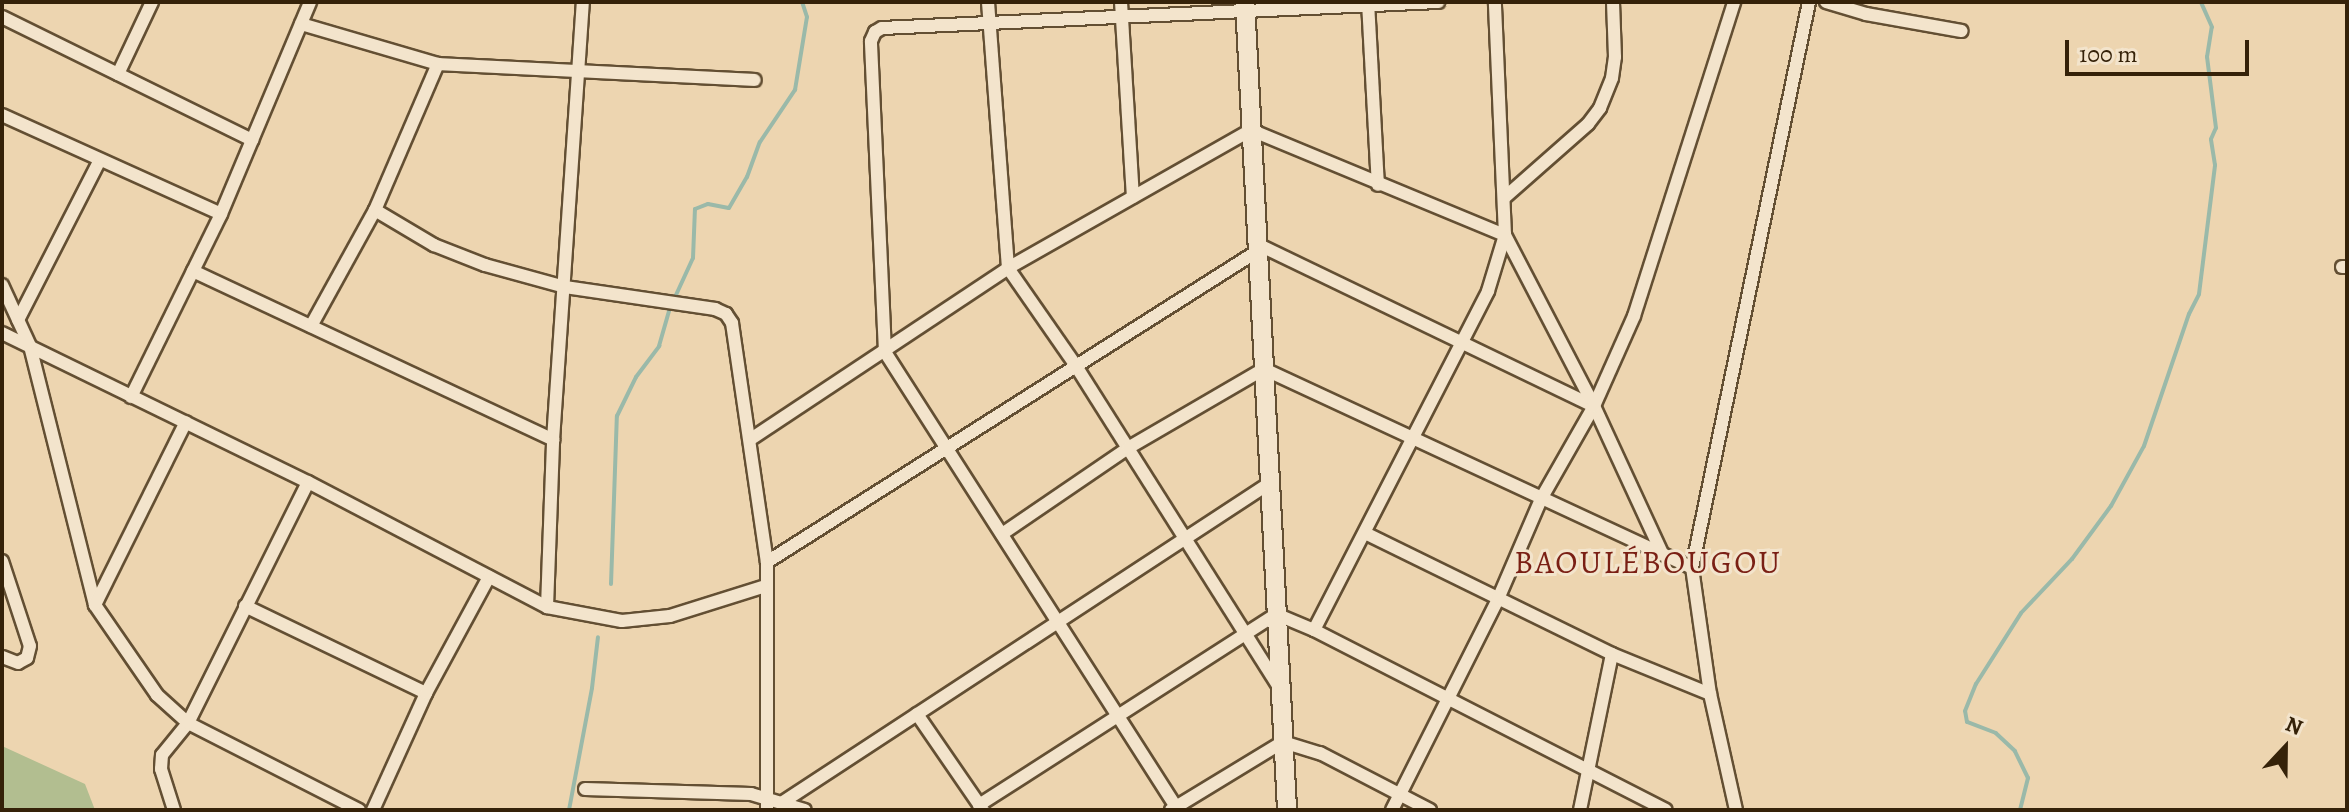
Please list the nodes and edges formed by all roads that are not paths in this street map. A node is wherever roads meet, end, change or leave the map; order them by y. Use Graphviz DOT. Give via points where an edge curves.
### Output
graph roads {
  1 [pos="152,2"];
  2 [pos="310,2"];
  3 [pos="583,2"];
  4 [pos="988,2"];
  5 [pos="1121,2"];
  6 [pos="1438,2"];
  7 [pos="1495,2"];
  8 [pos="1613,2"];
  9 [pos="1734,2"];
  10 [pos="1809,2"];
  11 [pos="1826,2"];
  12 [pos="1368,4"];
  13 [pos="1245,6"];
  14 [pos="2,17"];
  15 [pos="1121,17"];
  16 [pos="989,22"];
  17 [pos="301,24"];
  18 [pos="1961,31"];
  19 [pos="438,64"];
  20 [pos="580,70"];
  21 [pos="118,74"];
  22 [pos="755,80"];
  23 [pos="2,115"];
  24 [pos="1251,130"];
  25 [pos="252,140"];
  26 [pos="100,160"];
  27 [pos="1378,185"];
  28 [pos="1133,197"];
  29 [pos="1504,198"];
  30 [pos="375,210"];
  31 [pos="221,214"];
  32 [pos="1505,235"];
  33 [pos="1257,248"];
  34 [pos="1008,268"];
  35 [pos="193,271"];
  36 [pos="2,285"];
  37 [pos="565,287"];
  38 [pos="18,320"];
  39 [pos="311,326"];
  40 [pos="2,333"];
  41 [pos="1461,343"];
  42 [pos="30,346"];
  43 [pos="885,352"];
  44 [pos="1076,366"];
  45 [pos="1264,369"];
  46 [pos="131,397"];
  47 [pos="1594,406"];
  48 [pos="186,422"];
  49 [pos="751,439"];
  50 [pos="553,440"];
  51 [pos="1412,440"];
  52 [pos="947,448"];
  53 [pos="1128,448"];
  54 [pos="308,482"];
  55 [pos="1270,483"];
  56 [pos="1541,499"];
  57 [pos="1365,533"];
  58 [pos="1002,534"];
  59 [pos="1186,540"];
  60 [pos="1663,555"];
  61 [pos="2,561"];
  62 [pos="767,562"];
  63 [pos="1692,568"];
  64 [pos="489,577"];
  65 [pos="766,586"];
  66 [pos="1498,599"];
  67 [pos="95,605"];
  68 [pos="245,606"];
  69 [pos="547,607"];
  70 [pos="1276,614"];
  71 [pos="1058,623"];
  72 [pos="1314,630"];
  73 [pos="1245,633"];
  74 [pos="1612,654"];
  75 [pos="2,657"];
  76 [pos="1280,690"];
  77 [pos="426,693"];
  78 [pos="1710,694"];
  79 [pos="1447,700"];
  80 [pos="917,714"];
  81 [pos="1119,717"];
  82 [pos="188,723"];
  83 [pos="1283,742"];
  84 [pos="1588,770"];
  85 [pos="585,789"];
  86 [pos="1399,795"];
  87 [pos="783,802"];
  88 [pos="766,803"];
  89 [pos="981,808"];
  90 [pos="1175,809"];
  91 [pos="174,810"];
  92 [pos="359,810"];
  93 [pos="373,810"];
  94 [pos="805,810"];
  95 [pos="1287,810"];
  96 [pos="1392,810"];
  97 [pos="1430,810"];
  98 [pos="1580,810"];
  99 [pos="1666,810"];
  100 [pos="1736,810"];
  1 -- 21 [label="street"];
  2 -- 17 [label="street"];
  3 -- 20 [label="street"];
  4 -- 16 [label="street"];
  5 -- 15 [label="street"];
  6 -- 12 [label="street"];
  7 -- 29 [label="street"];
  8 -- 29 [label="street" via="1615,57 1600,108"];
  9 -- 47 [label="street" via="1634,316"];
  10 -- 63 [label="street"];
  11 -- 18 [label="street"];
  12 -- 13 [label="street"];
  12 -- 27 [label="street"];
  13 -- 15 [label="street"];
  13 -- 24 [label="street"];
  14 -- 21 [label="street"];
  15 -- 16 [label="street"];
  15 -- 28 [label="street"];
  16 -- 34 [label="street"];
  16 -- 43 [label="street" via="882,28 871,41"];
  17 -- 19 [label="street"];
  17 -- 25 [label="street"];
  19 -- 20 [label="street"];
  19 -- 30 [label="street"];
  20 -- 22 [label="street"];
  20 -- 37 [label="street"];
  21 -- 25 [label="street"];
  23 -- 26 [label="street"];
  24 -- 27 [label="street"];
  24 -- 28 [label="street"];
  24 -- 33 [label="street"];
  25 -- 31 [label="street"];
  26 -- 31 [label="street"];
  26 -- 38 [label="street"];
  27 -- 32 [label="street"];
  28 -- 34 [label="street"];
  29 -- 32 [label="street"];
  30 -- 37 [label="street" via="460,257"];
  30 -- 39 [label="street"];
  31 -- 35 [label="street"];
  32 -- 41 [label="street" via="1488,291"];
  32 -- 47 [label="street"];
  33 -- 41 [label="street"];
  33 -- 44 [label="street"];
  33 -- 45 [label="street"];
  34 -- 43 [label="street"];
  34 -- 44 [label="street"];
  35 -- 39 [label="street"];
  35 -- 46 [label="street"];
  36 -- 38 [label="street"];
  37 -- 49 [label="street" via="726,314 732,323"];
  37 -- 50 [label="street"];
  38 -- 42 [label="street"];
  39 -- 50 [label="street"];
  40 -- 42 [label="street"];
  41 -- 47 [label="street"];
  41 -- 51 [label="street"];
  42 -- 46 [label="street"];
  42 -- 67 [label="street"];
  43 -- 49 [label="street"];
  43 -- 52 [label="street"];
  44 -- 52 [label="street"];
  44 -- 53 [label="street"];
  45 -- 51 [label="street"];
  45 -- 53 [label="street"];
  45 -- 55 [label="street"];
  46 -- 48 [label="street"];
  47 -- 56 [label="street"];
  47 -- 60 [label="street"];
  48 -- 54 [label="street"];
  48 -- 67 [label="street"];
  49 -- 62 [label="street"];
  50 -- 69 [label="street"];
  51 -- 56 [label="street"];
  51 -- 57 [label="street"];
  52 -- 58 [label="street"];
  52 -- 62 [label="street"];
  53 -- 58 [label="street"];
  53 -- 59 [label="street"];
  54 -- 64 [label="street"];
  54 -- 68 [label="street"];
  55 -- 59 [label="street"];
  55 -- 70 [label="street"];
  56 -- 60 [label="street"];
  56 -- 66 [label="street"];
  57 -- 66 [label="street"];
  57 -- 72 [label="street"];
  58 -- 71 [label="street"];
  59 -- 71 [label="street"];
  59 -- 73 [label="street"];
  60 -- 63 [label="street"];
  61 -- 75 [label="street" via="30,646 27,658 18,663"];
  62 -- 65 [label="street"];
  63 -- 78 [label="street"];
  64 -- 69 [label="street"];
  64 -- 77 [label="street"];
  65 -- 69 [label="street" via="670,616 622,621"];
  65 -- 88 [label="street"];
  66 -- 74 [label="street"];
  66 -- 79 [label="street"];
  67 -- 82 [label="street" via="157,695"];
  68 -- 77 [label="street"];
  68 -- 82 [label="street"];
  70 -- 72 [label="street"];
  70 -- 73 [label="street"];
  70 -- 76 [label="street"];
  71 -- 80 [label="street"];
  71 -- 81 [label="street"];
  72 -- 79 [label="street"];
  73 -- 76 [label="street"];
  73 -- 81 [label="street"];
  74 -- 78 [label="street"];
  74 -- 84 [label="street"];
  76 -- 83 [label="street"];
  77 -- 93 [label="street"];
  78 -- 100 [label="street"];
  79 -- 84 [label="street"];
  79 -- 86 [label="street"];
  80 -- 87 [label="street"];
  80 -- 89 [label="street"];
  81 -- 89 [label="street"];
  81 -- 90 [label="street"];
  82 -- 91 [label="street" via="162,755"];
  82 -- 92 [label="street"];
  83 -- 86 [label="street" via="1320,753"];
  83 -- 90 [label="street"];
  83 -- 95 [label="street"];
  84 -- 98 [label="street"];
  84 -- 99 [label="street"];
  85 -- 88 [label="street"];
  86 -- 96 [label="street"];
  86 -- 97 [label="street"];
  87 -- 88 [label="street"];
  87 -- 94 [label="street"];
}
